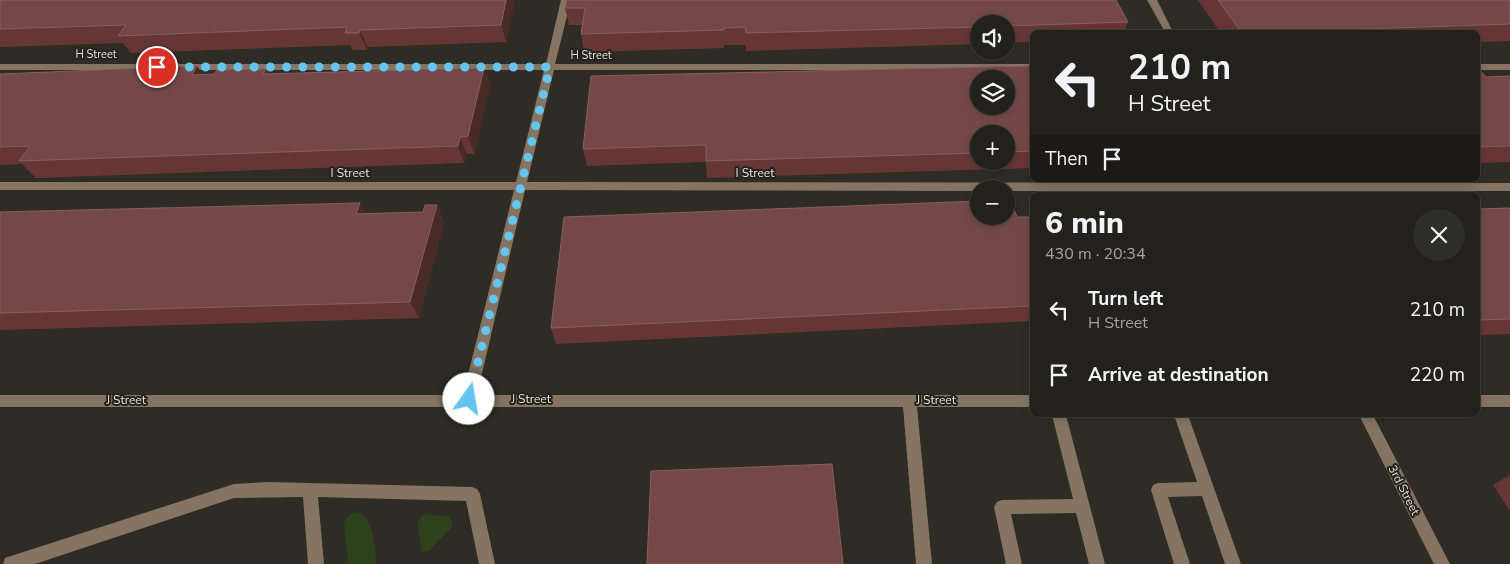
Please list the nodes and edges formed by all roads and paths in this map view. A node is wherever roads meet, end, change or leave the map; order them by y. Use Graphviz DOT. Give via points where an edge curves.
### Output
graph roads {
  1 [pos="566,0"];
  2 [pos="1152,0"];
  3 [pos="1168,30"];
  4 [pos="0,67"];
  5 [pos="550,67"];
  6 [pos="1030,67"];
  7 [pos="1480,67"];
  8 [pos="1510,67"];
  9 [pos="0,186"];
  10 [pos="520,187"];
  11 [pos="1249,187"];
  12 [pos="1510,188"];
  13 [pos="469,399"];
  14 [pos="909,400"];
  15 [pos="0,401"];
  16 [pos="1030,401"];
  17 [pos="1480,402"];
  18 [pos="1510,402"];
  19 [pos="1059,417"];
  20 [pos="1182,417"];
  21 [pos="1367,417"];
  22 [pos="1207,488"];
  23 [pos="310,490"];
  24 [pos="1081,506"];
  25 [pos="11,564"];
  26 [pos="316,564"];
  27 [pos="487,564"];
  28 [pos="924,564"];
  29 [pos="1014,564"];
  30 [pos="1097,564"];
  31 [pos="1182,564"];
  32 [pos="1233,564"];
  33 [pos="1442,564"];
  1 -- 5 [label="street"];
  2 -- 3 [label="street"];
  4 -- 5 [label="street, H Street"];
  5 -- 6 [label="street, H Street"];
  5 -- 10 [label="street"];
  7 -- 8 [label="street"];
  9 -- 10 [label="street, I Street"];
  10 -- 11 [label="street, I Street"];
  10 -- 13 [label="street"];
  11 -- 12 [label="street, I Street"];
  13 -- 14 [label="street, J Street"];
  13 -- 15 [label="street, J Street"];
  14 -- 16 [label="street, J Street"];
  14 -- 28 [label="street"];
  17 -- 18 [label="street"];
  19 -- 24 [label="street"];
  20 -- 22 [label="street"];
  21 -- 33 [label="street, 3rd Street"];
  22 -- 31 [label="street" via="1158,490"];
  22 -- 32 [label="street"];
  23 -- 25 [label="street" via="234,491"];
  23 -- 26 [label="street"];
  23 -- 27 [label="street" via="472,494"];
  24 -- 29 [label="street" via="1002,507"];
  24 -- 30 [label="street"];
}
